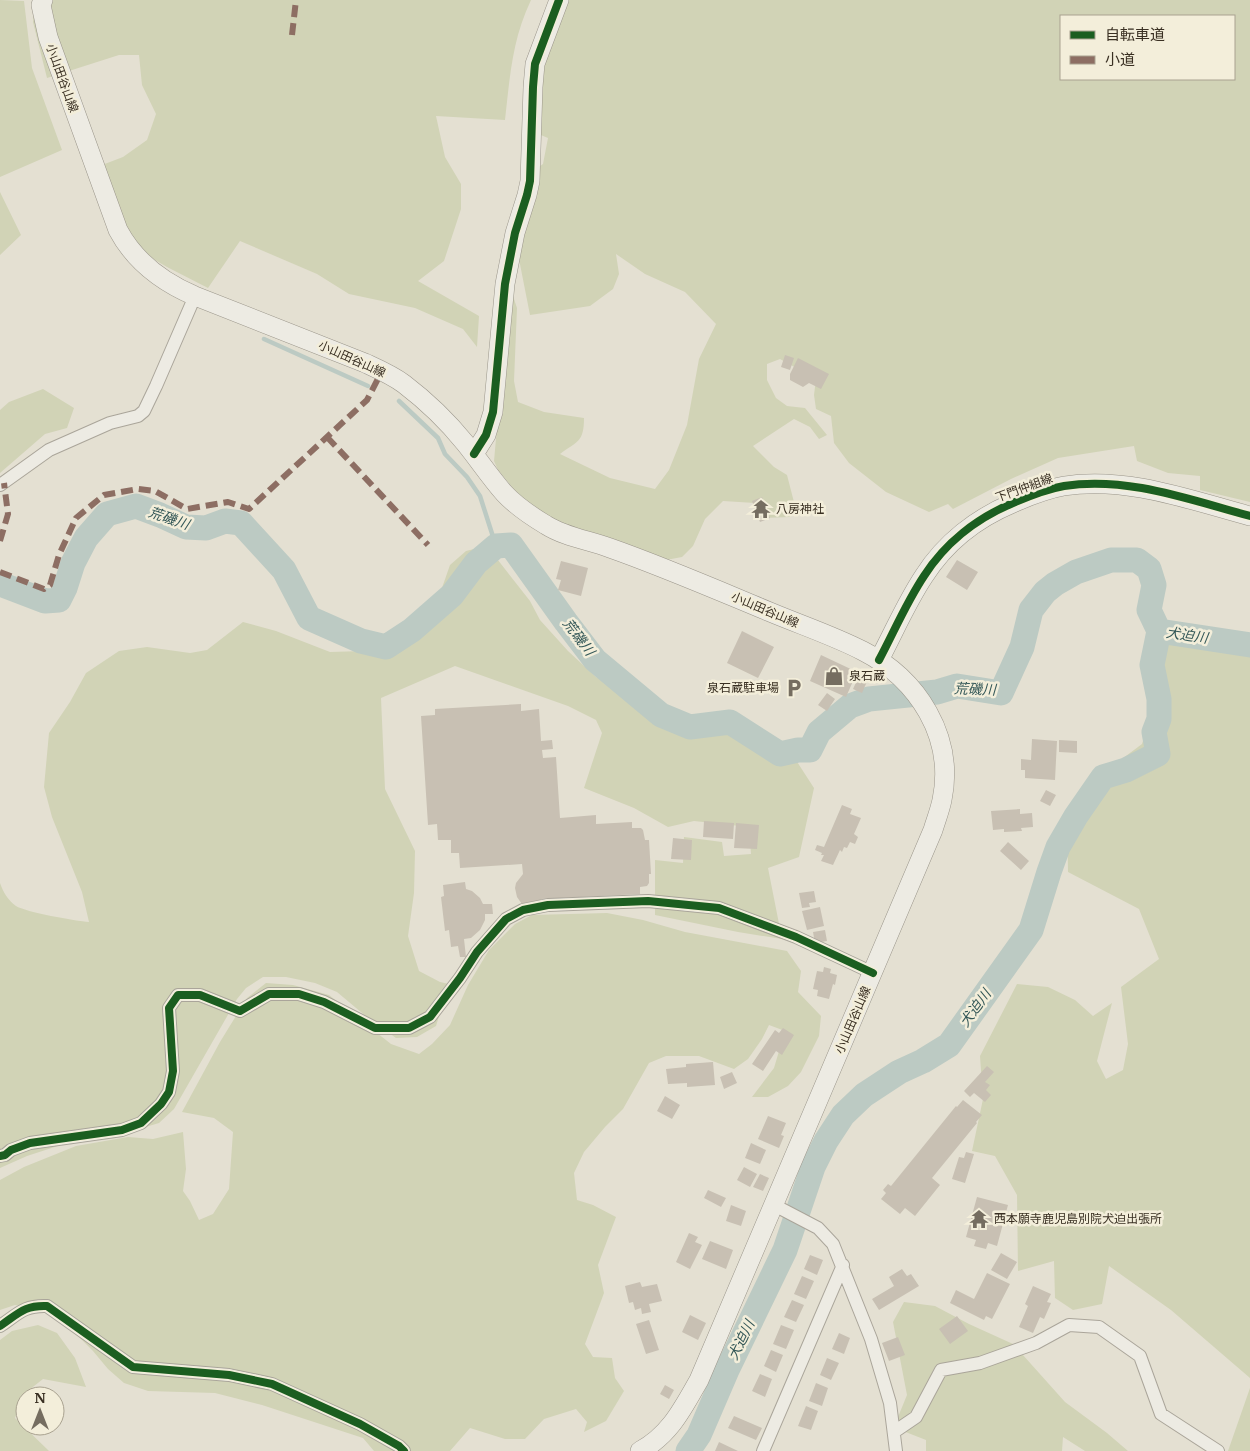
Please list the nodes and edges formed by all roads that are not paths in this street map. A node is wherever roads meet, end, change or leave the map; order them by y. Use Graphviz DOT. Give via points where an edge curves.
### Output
graph roads {
  1 [pos="559,0"];
  2 [pos="40,2"];
  3 [pos="195,296"];
  4 [pos="474,454"];
  5 [pos="0,485"];
  6 [pos="1250,516"];
  7 [pos="879,660"];
  8 [pos="873,973"];
  9 [pos="0,1156"];
  10 [pos="774,1205"];
  11 [pos="843,1266"];
  12 [pos="0,1326"];
  13 [pos="894,1432"];
  14 [pos="404,1451"];
  15 [pos="640,1451"];
  16 [pos="763,1451"];
  17 [pos="896,1451"];
  18 [pos="1218,1451"];
  1 -- 4 [label="main road" via="536,64 530,181 505,284 493,412 486,435"];
  2 -- 3 [label="main road, 小山田谷山線" via="48,37 118,230 141,262 157,276"];
  3 -- 4 [label="main road, 小山田谷山線" via="382,371 423,401"];
  3 -- 5 [label="street" via="144,411 49,450"];
  4 -- 7 [label="main road, 小山田谷山線" via="515,504 548,527 693,580"];
  6 -- 7 [label="main road, 下門仲組線" via="1167,493 1115,484 1063,486 1032,495 999,508 969,526 942,552 924,575"];
  7 -- 8 [label="main road, 小山田谷山線" via="917,694 936,727 942,746 944,781 933,830"];
  8 -- 9 [label="street" via="796,937 719,908 648,901 531,908 506,919 477,952 430,1018 409,1028 375,1028 324,1002 299,994 268,994 240,1011 200,995 178,995 169,1008 173,1071 169,1092 161,1104 141,1122 122,1130 30,1144"];
  8 -- 10 [label="main road, 小山田谷山線"];
  10 -- 11 [label="street" via="818,1228 833,1244"];
  10 -- 15 [label="main road, 小山田谷山線" via="699,1380 679,1417 658,1439"];
  11 -- 13 [label="street" via="871,1339 890,1403"];
  11 -- 16 [label="street"];
  12 -- 14 [label="street" via="26,1308 47,1306 133,1367 229,1375 272,1384 360,1424"];
  13 -- 17 [label="street"];
  13 -- 18 [label="street" via="916,1417 941,1370 980,1363 1036,1343 1069,1325 1099,1327 1140,1356 1160,1414"];
}
